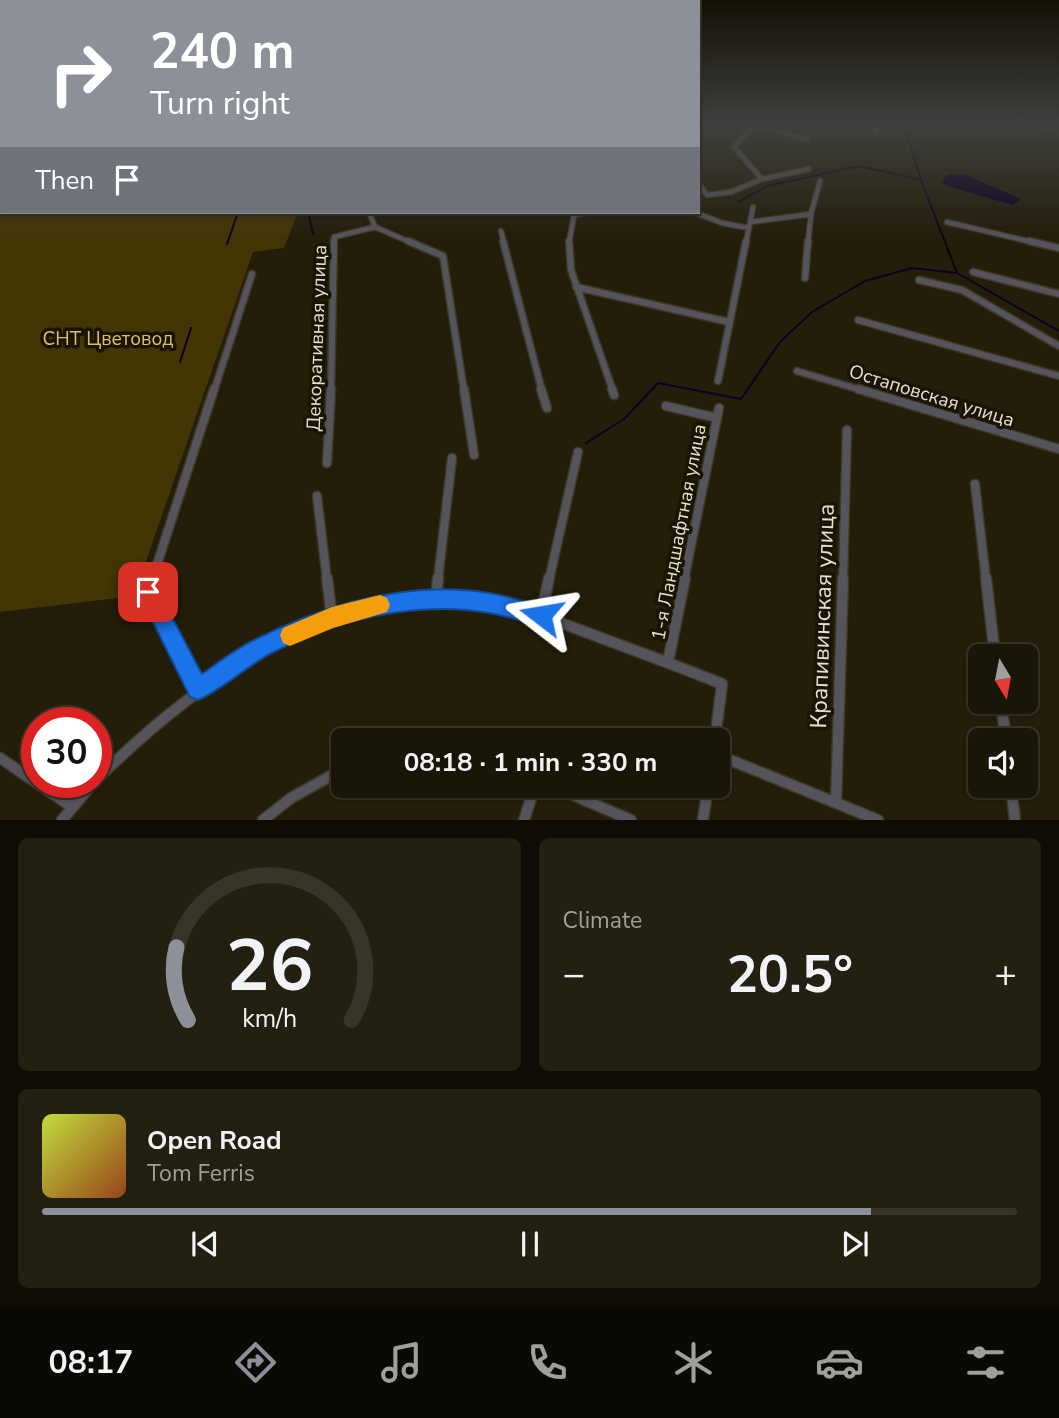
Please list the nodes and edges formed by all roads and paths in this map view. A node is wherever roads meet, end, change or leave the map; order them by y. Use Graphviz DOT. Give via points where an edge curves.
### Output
graph roads {
  1 [pos="748,163"];
  2 [pos="809,169"];
  3 [pos="762,179"];
  4 [pos="820,181"];
  5 [pos="700,185"];
  6 [pos="753,207"];
  7 [pos="370,214"];
  8 [pos="578,214"];
  9 [pos="699,214"];
  10 [pos="811,214"];
  11 [pos="947,222"];
  12 [pos="749,225"];
  13 [pos="375,226"];
  14 [pos="500,231"];
  15 [pos="1059,248"];
  16 [pos="973,272"];
  17 [pos="252,274"];
  18 [pos="805,278"];
  19 [pos="919,280"];
  20 [pos="576,287"];
  21 [pos="1059,294"];
  22 [pos="858,320"];
  23 [pos="729,322"];
  24 [pos="1059,346"];
  25 [pos="797,371"];
  26 [pos="1059,376"];
  27 [pos="718,381"];
  28 [pos="614,395"];
  29 [pos="666,405"];
  30 [pos="547,408"];
  31 [pos="719,408"];
  32 [pos="717,418"];
  33 [pos="847,430"];
  34 [pos="1059,449"];
  35 [pos="578,452"];
  36 [pos="474,455"];
  37 [pos="452,458"];
  38 [pos="327,463"];
  39 [pos="975,484"];
  40 [pos="317,496"];
  41 [pos="436,600"];
  42 [pos="541,615"];
  43 [pos="332,618"];
  44 [pos="994,644"];
  45 [pos="668,662"];
  46 [pos="198,689"];
  47 [pos="716,728"];
  48 [pos="0,758"];
  49 [pos="730,760"];
  50 [pos="112,764"];
  51 [pos="331,776"];
  52 [pos="80,798"];
  53 [pos="531,798"];
  54 [pos="580,798"];
  55 [pos="706,798"];
  56 [pos="1012,798"];
  57 [pos="836,803"];
  58 [pos="72,807"];
  59 [pos="62,820"];
  60 [pos="263,820"];
  61 [pos="524,820"];
  62 [pos="631,820"];
  63 [pos="703,820"];
  64 [pos="878,820"];
  65 [pos="1015,820"];
  1 -- 3 [label="street"];
  2 -- 3 [label="street"];
  3 -- 5 [label="street" via="731,192 708,195"];
  4 -- 10 [label="street"];
  6 -- 12 [label="street"];
  7 -- 13 [label="street"];
  8 -- 20 [label="street" via="574,215 568,248"];
  9 -- 12 [label="street" via="722,223"];
  10 -- 12 [label="street"];
  10 -- 18 [label="street"];
  11 -- 15 [label="street"];
  12 -- 23 [label="street"];
  13 -- 36 [label="street" via="443,256"];
  13 -- 38 [label="street, Декоративная улица" via="334,237"];
  14 -- 30 [label="street"];
  16 -- 21 [label="street"];
  17 -- 46 [label="street" via="148,592"];
  19 -- 24 [label="street" via="962,290"];
  20 -- 23 [label="street"];
  20 -- 28 [label="street"];
  22 -- 26 [label="street"];
  23 -- 27 [label="street"];
  25 -- 34 [label="street, Остаповская улица"];
  29 -- 32 [label="street"];
  31 -- 32 [label="street, 1-я Ландшафтная улица"];
  32 -- 45 [label="street, 1-я Ландшафтная улица"];
  33 -- 57 [label="street, Крапивинская улица"];
  35 -- 42 [label="street"];
  37 -- 41 [label="street"];
  39 -- 44 [label="street"];
  40 -- 43 [label="street"];
  41 -- 42 [label="street" via="488,603"];
  41 -- 43 [label="street" via="380,605"];
  42 -- 45 [label="street"];
  43 -- 46 [label="street" via="262,647"];
  45 -- 47 [label="street" via="722,684"];
  46 -- 50 [label="street"];
  48 -- 58 [label="street"];
  49 -- 57 [label="street"];
  51 -- 60 [label="street"];
  52 -- 58 [label="street"];
  53 -- 61 [label="street"];
  54 -- 62 [label="street"];
  55 -- 63 [label="street"];
  56 -- 65 [label="street"];
  57 -- 64 [label="street"];
  58 -- 59 [label="street"];
}
